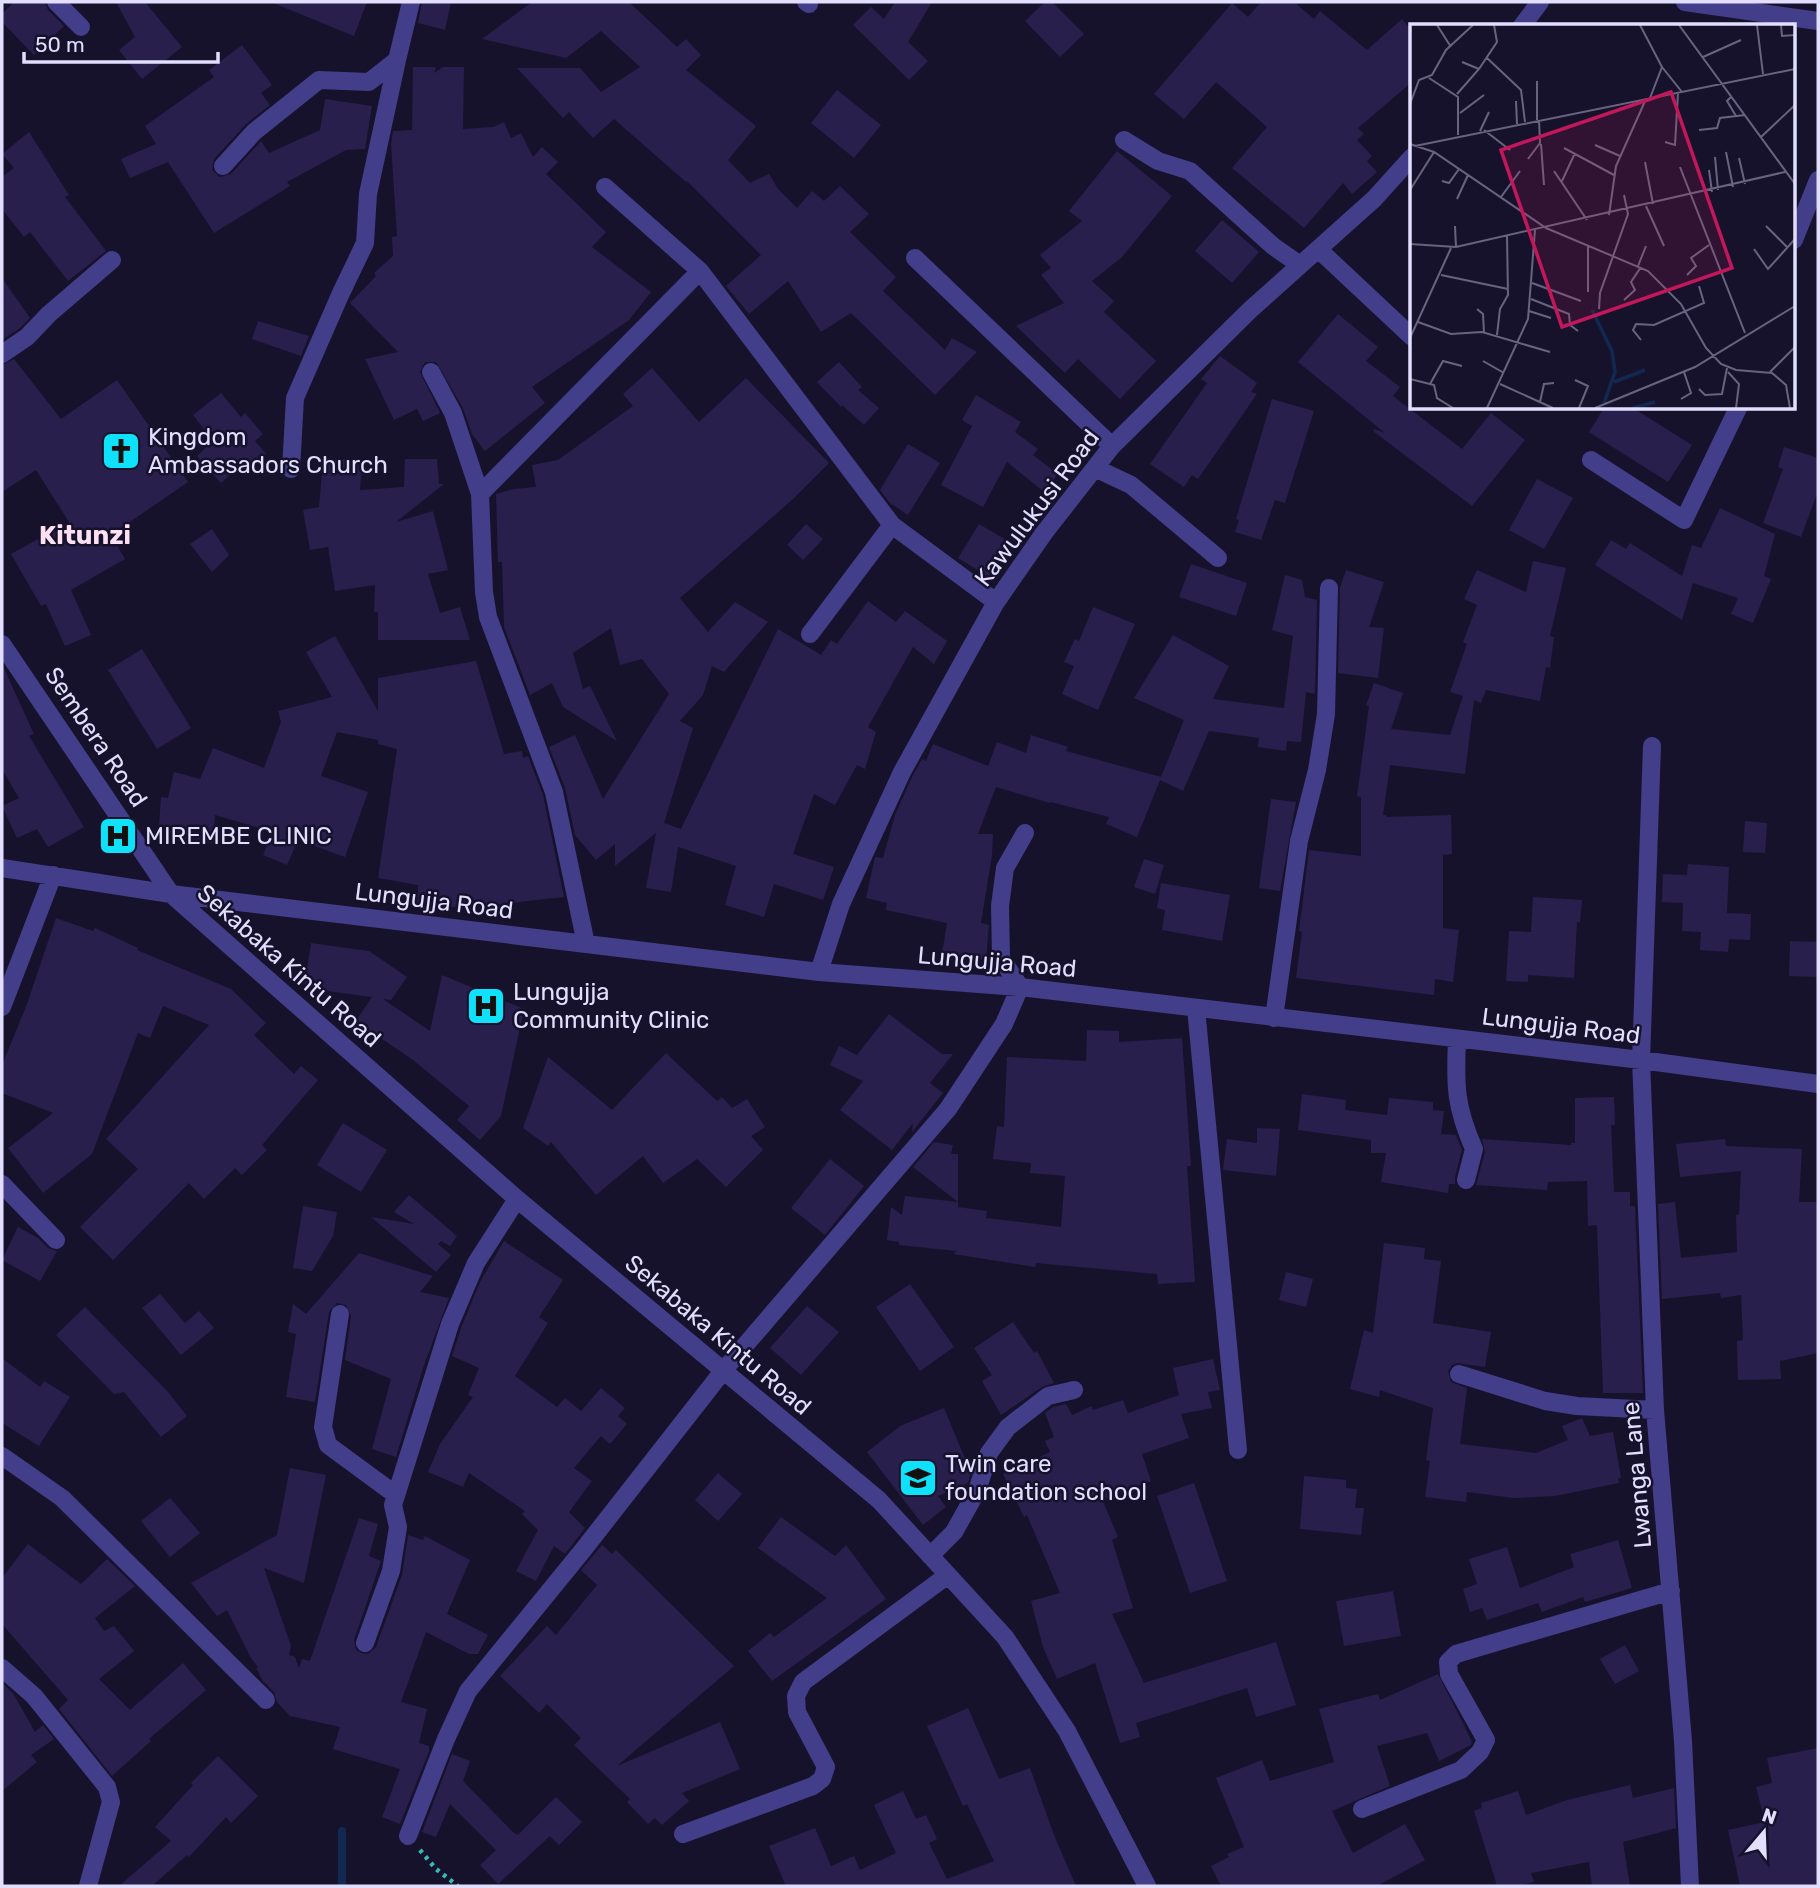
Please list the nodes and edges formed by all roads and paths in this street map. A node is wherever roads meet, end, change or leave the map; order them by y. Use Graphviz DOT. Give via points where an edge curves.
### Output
graph roads {
  1 [pos="56,2"];
  2 [pos="411,2"];
  3 [pos="1540,2"];
  4 [pos="1685,2"];
  5 [pos="1818,21"];
  6 [pos="1524,24"];
  7 [pos="81,27"];
  8 [pos="397,60"];
  9 [pos="1124,140"];
  10 [pos="1410,159"];
  11 [pos="223,166"];
  12 [pos="1818,180"];
  13 [pos="605,187"];
  14 [pos="1796,235"];
  15 [pos="1318,249"];
  16 [pos="915,258"];
  17 [pos="112,260"];
  18 [pos="1300,265"];
  19 [pos="700,271"];
  20 [pos="1410,335"];
  21 [pos="2,354"];
  22 [pos="430,372"];
  23 [pos="1737,410"];
  24 [pos="1112,446"];
  25 [pos="1591,460"];
  26 [pos="1095,468"];
  27 [pos="291,469"];
  28 [pos="480,494"];
  29 [pos="892,525"];
  30 [pos="1218,558"];
  31 [pos="1329,588"];
  32 [pos="996,603"];
  33 [pos="810,634"];
  34 [pos="2,644"];
  35 [pos="1652,746"];
  36 [pos="1025,833"];
  37 [pos="2,868"];
  38 [pos="53,875"];
  39 [pos="171,894"];
  40 [pos="586,944"];
  41 [pos="819,972"];
  42 [pos="1020,987"];
  43 [pos="2,1007"];
  44 [pos="1196,1008"];
  45 [pos="1274,1018"];
  46 [pos="1457,1039"];
  47 [pos="1641,1060"];
  48 [pos="1818,1084"];
  49 [pos="1466,1180"];
  50 [pos="2,1184"];
  51 [pos="517,1199"];
  52 [pos="57,1240"];
  53 [pos="340,1314"];
  54 [pos="723,1371"];
  55 [pos="1459,1374"];
  56 [pos="1074,1390"];
  57 [pos="1655,1410"];
  58 [pos="1238,1450"];
  59 [pos="2,1456"];
  60 [pos="396,1495"];
  61 [pos="930,1556"];
  62 [pos="948,1575"];
  63 [pos="1671,1591"];
  64 [pos="365,1643"];
  65 [pos="2,1668"];
  66 [pos="266,1700"];
  67 [pos="1362,1809"];
  68 [pos="683,1834"];
  69 [pos="408,1836"];
  70 [pos="88,1886"];
  71 [pos="458,1886"];
  72 [pos="1147,1886"];
  73 [pos="1690,1886"];
  1 -- 7 [label="street"];
  2 -- 8 [label="street"];
  3 -- 6 [label="street"];
  4 -- 5 [label="street"];
  8 -- 11 [label="street" via="369,82 319,80 254,131"];
  8 -- 27 [label="street" via="369,194 365,243 295,398"];
  9 -- 18 [label="street" via="1158,161 1190,171"];
  10 -- 15 [label="street, Kawulukusi Road"];
  12 -- 14 [label="street"];
  13 -- 19 [label="street"];
  15 -- 18 [label="street, Kawulukusi Road"];
  15 -- 20 [label="street"];
  16 -- 24 [label="street"];
  17 -- 21 [label="street"];
  18 -- 24 [label="street, Kawulukusi Road"];
  19 -- 28 [label="street"];
  19 -- 29 [label="street"];
  22 -- 28 [label="street" via="453,413"];
  23 -- 25 [label="street" via="1684,520"];
  24 -- 26 [label="street, Kawulukusi Road"];
  26 -- 30 [label="street" via="1131,485"];
  26 -- 32 [label="street, Kawulukusi Road"];
  28 -- 40 [label="street" via="488,617 554,792"];
  29 -- 32 [label="street"];
  29 -- 33 [label="street"];
  31 -- 45 [label="street" via="1326,714 1299,841"];
  32 -- 41 [label="street, Kawulukusi Road" via="902,772 841,904"];
  34 -- 39 [label="street, Sembera Road"];
  35 -- 47 [label="street, Lwanga Lane"];
  36 -- 42 [label="street" via="1005,868 1000,906 1001,958"];
  37 -- 38 [label="street, Lungujja Road"];
  38 -- 39 [label="street, Lungujja Road"];
  38 -- 43 [label="street"];
  39 -- 40 [label="street, Lungujja Road"];
  39 -- 51 [label="street, Sekabaka Kintu Road"];
  40 -- 41 [label="street, Lungujja Road"];
  41 -- 42 [label="street, Lungujja Road"];
  42 -- 44 [label="street, Lungujja Road"];
  42 -- 54 [label="street" via="1004,1024 948,1109"];
  44 -- 45 [label="street, Lungujja Road"];
  44 -- 58 [label="street"];
  45 -- 46 [label="street, Lungujja Road"];
  46 -- 47 [label="street, Lungujja Road"];
  46 -- 49 [label="street" via="1455,1086 1474,1149"];
  47 -- 48 [label="street, Lungujja Road"];
  47 -- 57 [label="street, Lwanga Lane"];
  50 -- 52 [label="street"];
  51 -- 54 [label="street, Sekabaka Kintu Road"];
  51 -- 60 [label="street" via="476,1263 450,1324"];
  53 -- 60 [label="street" via="323,1427 328,1445"];
  54 -- 61 [label="street, Sekabaka Kintu Road" via="879,1500"];
  54 -- 69 [label="street" via="468,1691"];
  55 -- 57 [label="street" via="1545,1401"];
  56 -- 61 [label="street" via="1048,1396 1008,1427 989,1453 977,1490 954,1532"];
  57 -- 63 [label="street, Lwanga Lane"];
  59 -- 66 [label="street" via="62,1498"];
  60 -- 64 [label="street" via="393,1505 398,1527 391,1571"];
  61 -- 62 [label="street, Sekabaka Kintu Road"];
  62 -- 68 [label="street" via="803,1682 796,1696 797,1712 825,1767 822,1779"];
  62 -- 72 [label="street, Sekabaka Kintu Road" via="1005,1637 1067,1731"];
  63 -- 67 [label="street" via="1456,1654 1448,1662 1449,1674 1486,1740 1480,1752 1461,1770"];
  63 -- 73 [label="street, Lwanga Lane"];
  65 -- 70 [label="street" via="34,1696 107,1787 111,1802"];
  69 -- 71 [label="path" via="436,1869"];
}
